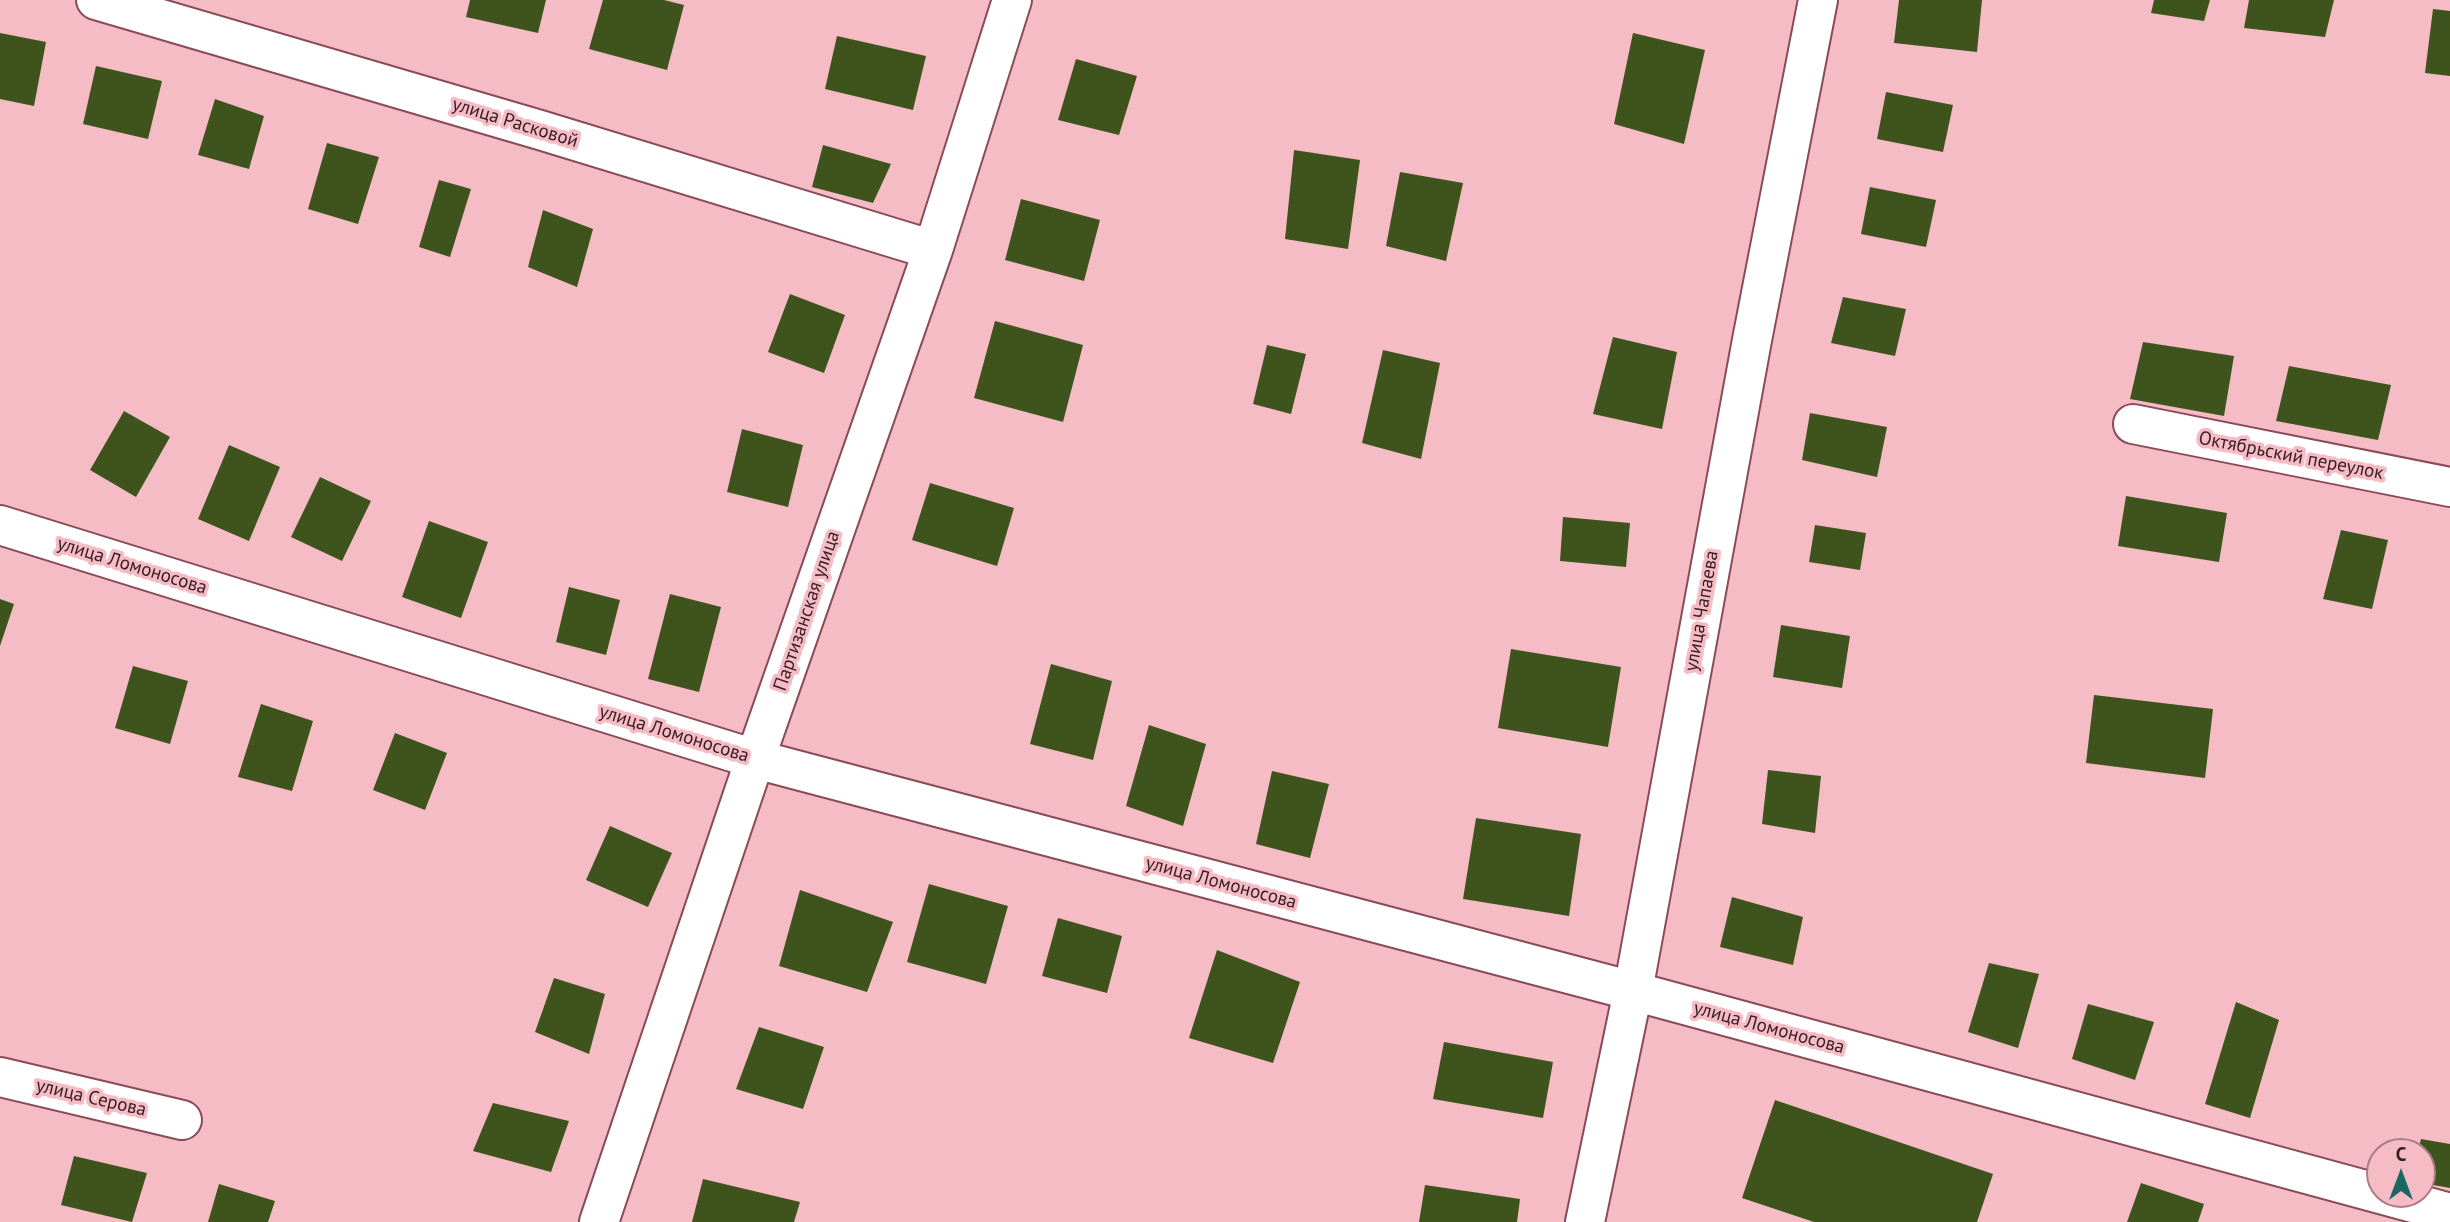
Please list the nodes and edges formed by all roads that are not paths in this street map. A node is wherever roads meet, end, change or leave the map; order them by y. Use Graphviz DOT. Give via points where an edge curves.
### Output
graph roads {
  1 [pos="96,0"];
  2 [pos="1012,0"];
  3 [pos="1818,0"];
  4 [pos="933,250"];
  5 [pos="2133,424"];
  6 [pos="2450,487"];
  7 [pos="0,524"];
  8 [pos="755,759"];
  9 [pos="1633,991"];
  10 [pos="0,1077"];
  11 [pos="182,1120"];
  12 [pos="2450,1213"];
  13 [pos="599,1222"];
  14 [pos="1585,1222"];
  1 -- 4 [label="street, улица Расковой"];
  2 -- 4 [label="street, Партизанская улица"];
  3 -- 9 [label="street, улица Чапаева"];
  4 -- 8 [label="street, Партизанская улица"];
  5 -- 6 [label="street, Октябрьский переулок"];
  7 -- 8 [label="street, улица Ломоносова"];
  8 -- 9 [label="street, улица Ломоносова"];
  8 -- 13 [label="street, Партизанская улица"];
  9 -- 12 [label="street, улица Ломоносова"];
  9 -- 14 [label="street, улица Чапаева"];
  10 -- 11 [label="street, улица Серова"];
}
